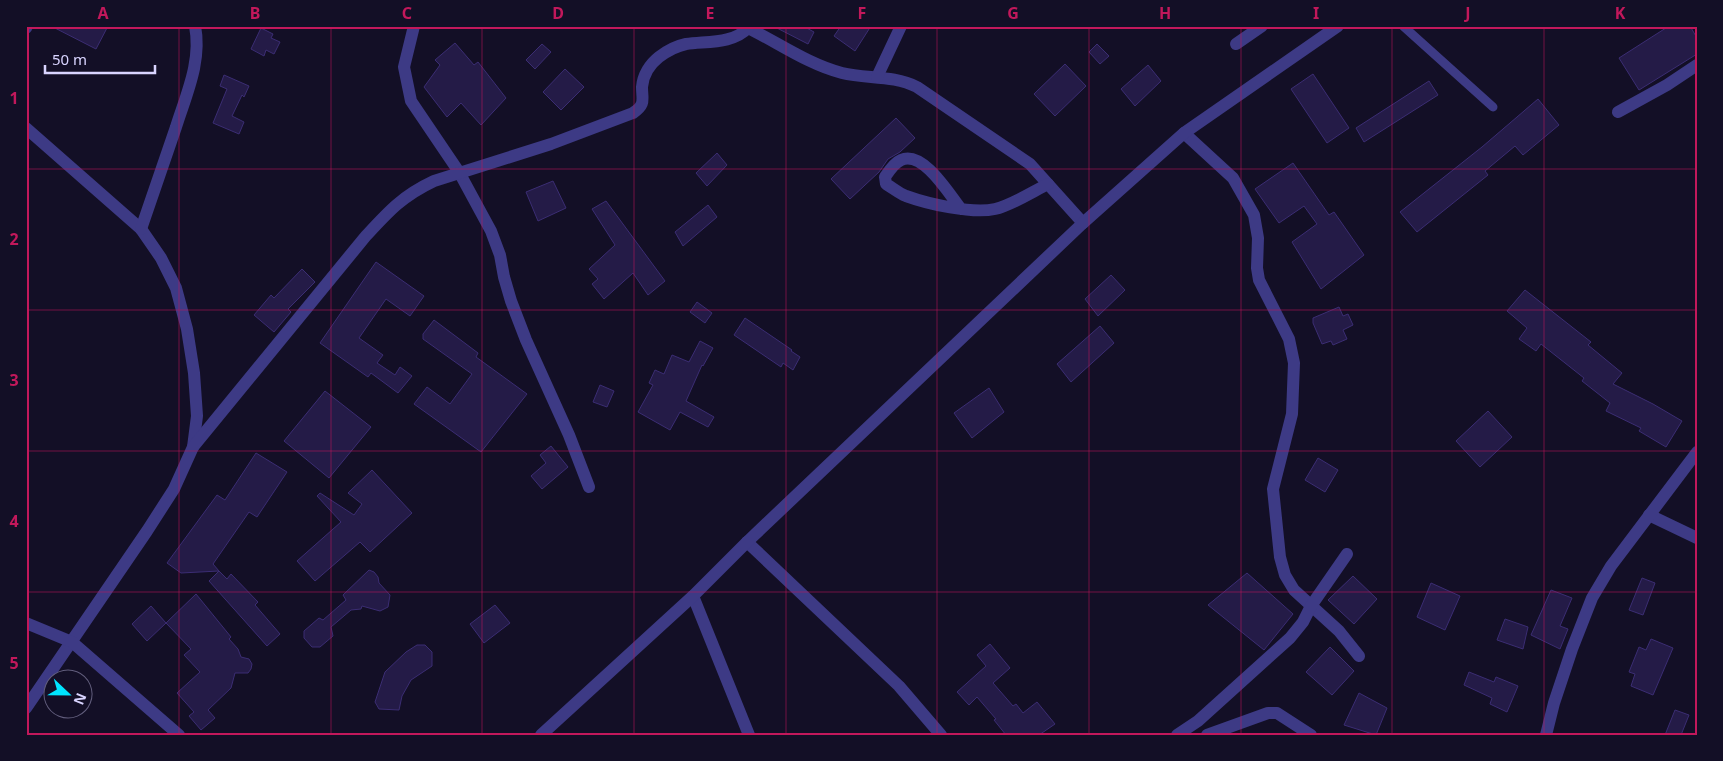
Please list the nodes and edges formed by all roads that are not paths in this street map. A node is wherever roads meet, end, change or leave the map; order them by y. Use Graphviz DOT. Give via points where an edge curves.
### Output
graph roads {
  1 [pos="195,26"];
  2 [pos="414,26"];
  3 [pos="901,26"];
  4 [pos="1262,26"];
  5 [pos="1338,26"];
  6 [pos="1402,26"];
  7 [pos="746,27"];
  8 [pos="1236,44"];
  9 [pos="1697,65"];
  10 [pos="877,77"];
  11 [pos="1493,107"];
  12 [pos="1618,112"];
  13 [pos="26,128"];
  14 [pos="1184,133"];
  15 [pos="459,172"];
  16 [pos="1048,184"];
  17 [pos="961,209"];
  18 [pos="1083,222"];
  19 [pos="141,229"];
  20 [pos="193,447"];
  21 [pos="1697,452"];
  22 [pos="589,487"];
  23 [pos="1649,515"];
  24 [pos="1697,538"];
  25 [pos="747,542"];
  26 [pos="1347,554"];
  27 [pos="693,596"];
  28 [pos="1311,606"];
  29 [pos="26,623"];
  30 [pos="72,642"];
  31 [pos="1359,656"];
  32 [pos="26,708"];
  33 [pos="179,735"];
  34 [pos="541,735"];
  35 [pos="748,735"];
  36 [pos="941,735"];
  37 [pos="1177,735"];
  38 [pos="1207,735"];
  39 [pos="1311,735"];
  40 [pos="1546,735"];
  1 -- 19 [label="street" via="195,68"];
  2 -- 15 [label="street" via="404,67 411,101"];
  3 -- 10 [label="street"];
  4 -- 8 [label="street"];
  5 -- 14 [label="street"];
  6 -- 11 [label="lane"];
  7 -- 10 [label="street" via="827,68"];
  7 -- 15 [label="street" via="734,38 685,44 659,57 646,72 642,104 625,117"];
  9 -- 12 [label="street"];
  10 -- 16 [label="street" via="917,87 1030,164"];
  13 -- 19 [label="street"];
  14 -- 18 [label="street"];
  14 -- 28 [label="street" via="1233,178 1254,215 1259,280 1289,339 1294,363 1292,414 1273,489 1285,575 1294,590"];
  15 -- 20 [label="street" via="416,190 394,206"];
  15 -- 22 [label="street" via="491,231 511,301"];
  16 -- 17 [label="street" via="995,209"];
  16 -- 18 [label="street"];
  17 -- 17 [label="street" via="906,195 886,184 885,177 901,160 914,158 926,166"];
  18 -- 25 [label="street"];
  19 -- 20 [label="street" via="176,288 187,329 194,373 196,416"];
  20 -- 30 [label="street" via="174,489"];
  21 -- 23 [label="street"];
  23 -- 24 [label="street"];
  23 -- 40 [label="street" via="1592,598 1572,649"];
  25 -- 27 [label="street"];
  25 -- 36 [label="street" via="899,686"];
  26 -- 28 [label="street"];
  27 -- 34 [label="street"];
  27 -- 35 [label="street"];
  28 -- 31 [label="street" via="1339,631"];
  28 -- 37 [label="street" via="1290,638 1198,721"];
  29 -- 30 [label="street"];
  30 -- 32 [label="street"];
  30 -- 33 [label="street"];
  38 -- 39 [label="street" via="1268,713 1277,713"];
}
